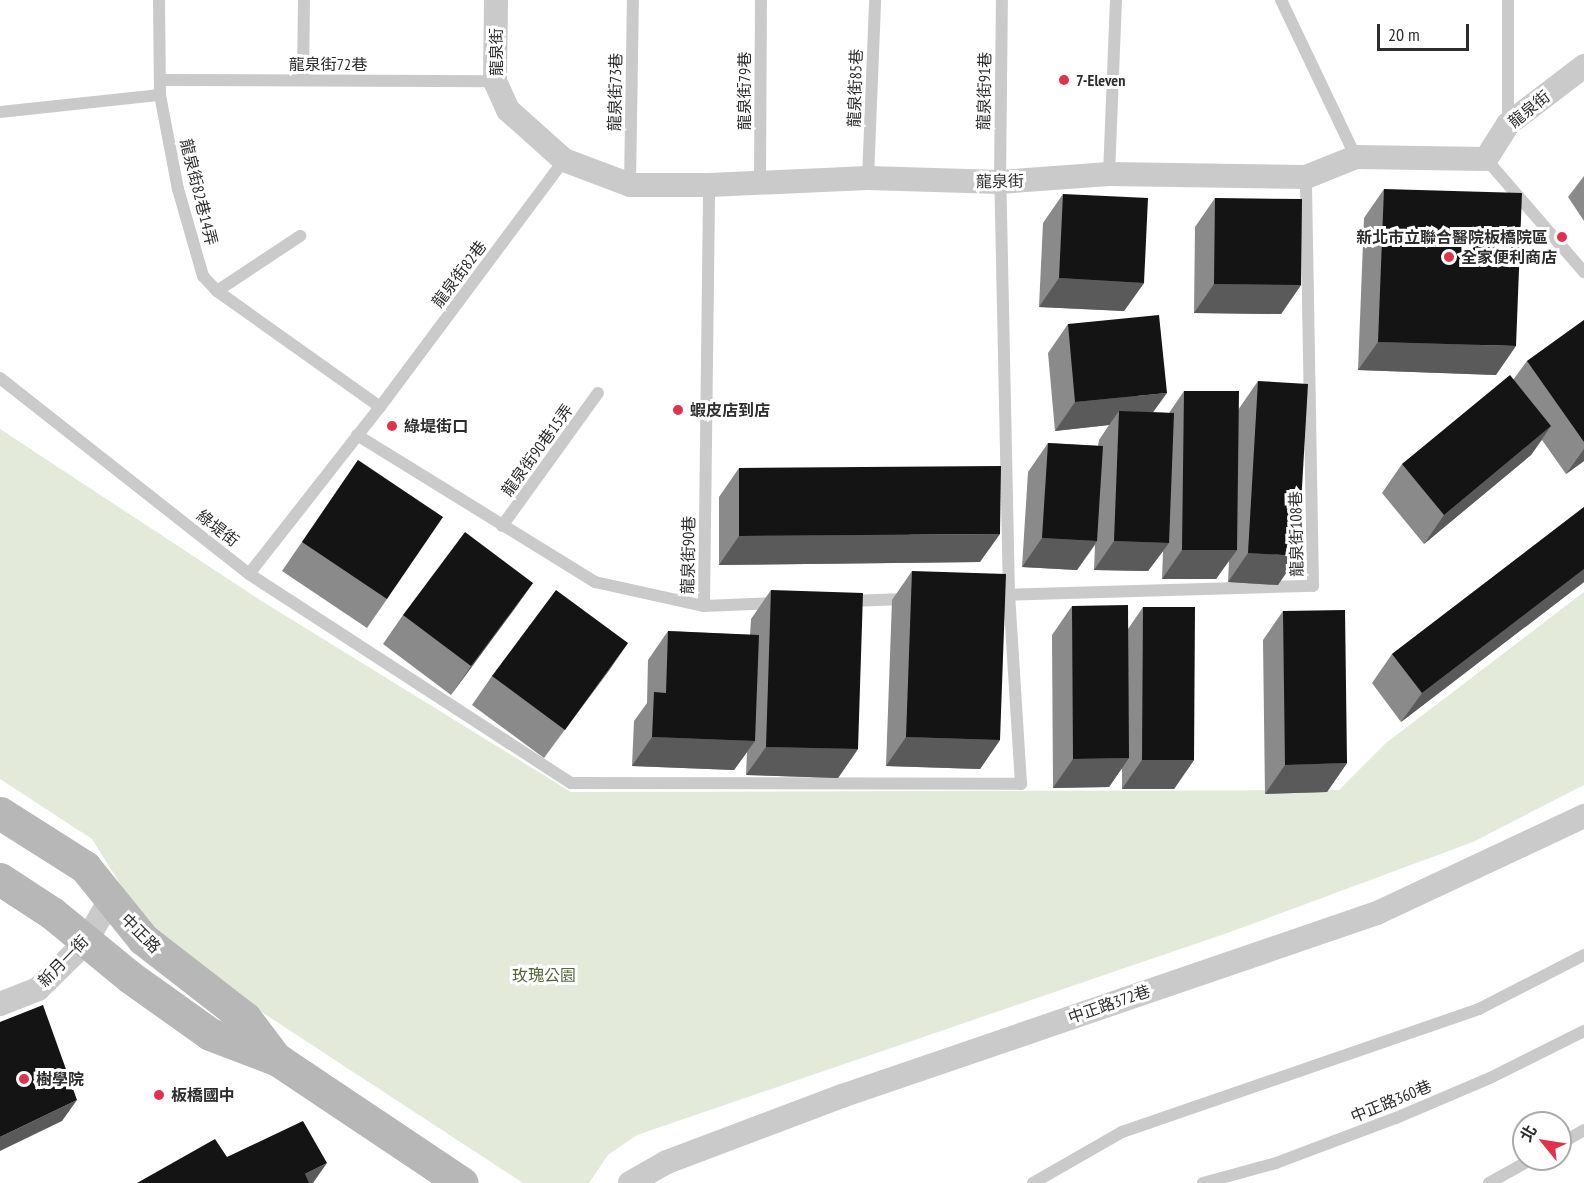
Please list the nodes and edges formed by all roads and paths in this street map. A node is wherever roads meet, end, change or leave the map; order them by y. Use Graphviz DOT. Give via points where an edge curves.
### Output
graph roads {
  1 [pos="159,0"];
  2 [pos="304,0"];
  3 [pos="496,0"];
  4 [pos="633,0"];
  5 [pos="761,0"];
  6 [pos="875,0"];
  7 [pos="1002,0"];
  8 [pos="1116,0"];
  9 [pos="1281,0"];
  10 [pos="1508,0"];
  11 [pos="1584,66"];
  12 [pos="160,80"];
  13 [pos="303,80"];
  14 [pos="495,81"];
  15 [pos="160,95"];
  16 [pos="0,112"];
  17 [pos="1508,124"];
  18 [pos="1356,157"];
  19 [pos="1486,159"];
  20 [pos="564,160"];
  21 [pos="1109,174"];
  22 [pos="1306,177"];
  23 [pos="868,178"];
  24 [pos="760,182"];
  25 [pos="1000,182"];
  26 [pos="630,184"];
  27 [pos="709,185"];
  28 [pos="300,236"];
  29 [pos="1584,272"];
  30 [pos="217,291"];
  31 [pos="0,378"];
  32 [pos="598,393"];
  33 [pos="380,407"];
  34 [pos="357,435"];
  35 [pos="502,526"];
  36 [pos="249,573"];
  37 [pos="1009,595"];
  38 [pos="986,596"];
  39 [pos="915,598"];
  40 [pos="833,601"];
  41 [pos="786,603"];
  42 [pos="704,606"];
  43 [pos="0,813"];
  44 [pos="1584,816"];
  45 [pos="0,879"];
  46 [pos="110,900"];
  47 [pos="85,943"];
  48 [pos="1584,955"];
  49 [pos="0,1004"];
  50 [pos="1584,1031"];
  51 [pos="278,1060"];
  52 [pos="1512,1170"];
  53 [pos="462,1183"];
  54 [pos="630,1183"];
  55 [pos="1033,1183"];
  56 [pos="1203,1183"];
  57 [pos="1489,1183"];
  1 -- 12 [label="lane"];
  2 -- 13 [label="lane"];
  3 -- 14 [label="street, 龍泉街"];
  4 -- 26 [label="lane, 龍泉街73巷"];
  5 -- 24 [label="lane, 龍泉街79巷"];
  6 -- 23 [label="lane, 龍泉街85巷"];
  7 -- 25 [label="lane, 龍泉街91巷"];
  8 -- 21 [label="lane"];
  9 -- 18 [label="lane"];
  10 -- 17 [label="lane"];
  11 -- 17 [label="street, 龍泉街"];
  12 -- 13 [label="lane, 龍泉街72巷"];
  12 -- 15 [label="lane"];
  13 -- 14 [label="lane, 龍泉街72巷"];
  14 -- 20 [label="street, 龍泉街" via="508,110"];
  15 -- 16 [label="lane"];
  15 -- 30 [label="lane, 龍泉街82巷14弄" via="178,189 203,276"];
  17 -- 19 [label="street, 龍泉街"];
  18 -- 19 [label="street, 龍泉街"];
  18 -- 22 [label="street, 龍泉街"];
  19 -- 29 [label="lane"];
  20 -- 26 [label="street, 龍泉街"];
  20 -- 33 [label="lane, 龍泉街82巷"];
  21 -- 22 [label="street, 龍泉街"];
  21 -- 25 [label="street, 龍泉街"];
  22 -- 37 [label="lane, 龍泉街108巷" via="1313,586"];
  23 -- 24 [label="street, 龍泉街"];
  23 -- 25 [label="street, 龍泉街"];
  24 -- 27 [label="street, 龍泉街"];
  25 -- 37 [label="lane"];
  26 -- 27 [label="street, 龍泉街"];
  27 -- 42 [label="lane, 龍泉街90巷"];
  28 -- 30 [label="lane"];
  30 -- 33 [label="lane, 龍泉街82巷14弄"];
  31 -- 36 [label="lane, 綠堤街"];
  32 -- 35 [label="lane, 龍泉街90巷15弄"];
  33 -- 34 [label="lane"];
  34 -- 35 [label="lane, 龍泉街90巷"];
  34 -- 36 [label="lane"];
  35 -- 42 [label="lane, 龍泉街90巷" via="595,582"];
  36 -- 37 [label="lane, 綠堤街" via="571,783 1021,784"];
  37 -- 38 [label="lane, 龍泉街108巷"];
  39 -- 40 [label="lane"];
  41 -- 42 [label="lane"];
  43 -- 46 [label="main road, 中正路" via="85,867"];
  44 -- 54 [label="street, 中正路372巷" via="1377,913 842,1096 667,1162"];
  45 -- 47 [label="main road, 中正路" via="52,913"];
  46 -- 47 [label="street, 新月一街"];
  46 -- 51 [label="main road, 中正路" via="143,939 244,1018"];
  47 -- 49 [label="street, 新月一街" via="38,989"];
  47 -- 51 [label="main road, 中正路" via="210,1034"];
  48 -- 55 [label="lane" via="1479,1009 1122,1132"];
  50 -- 56 [label="lane, 中正路360巷" via="1492,1077 1396,1118 1276,1163"];
  51 -- 53 [label="main road, 中正路"];
  52 -- 57 [label="lane"];
}
